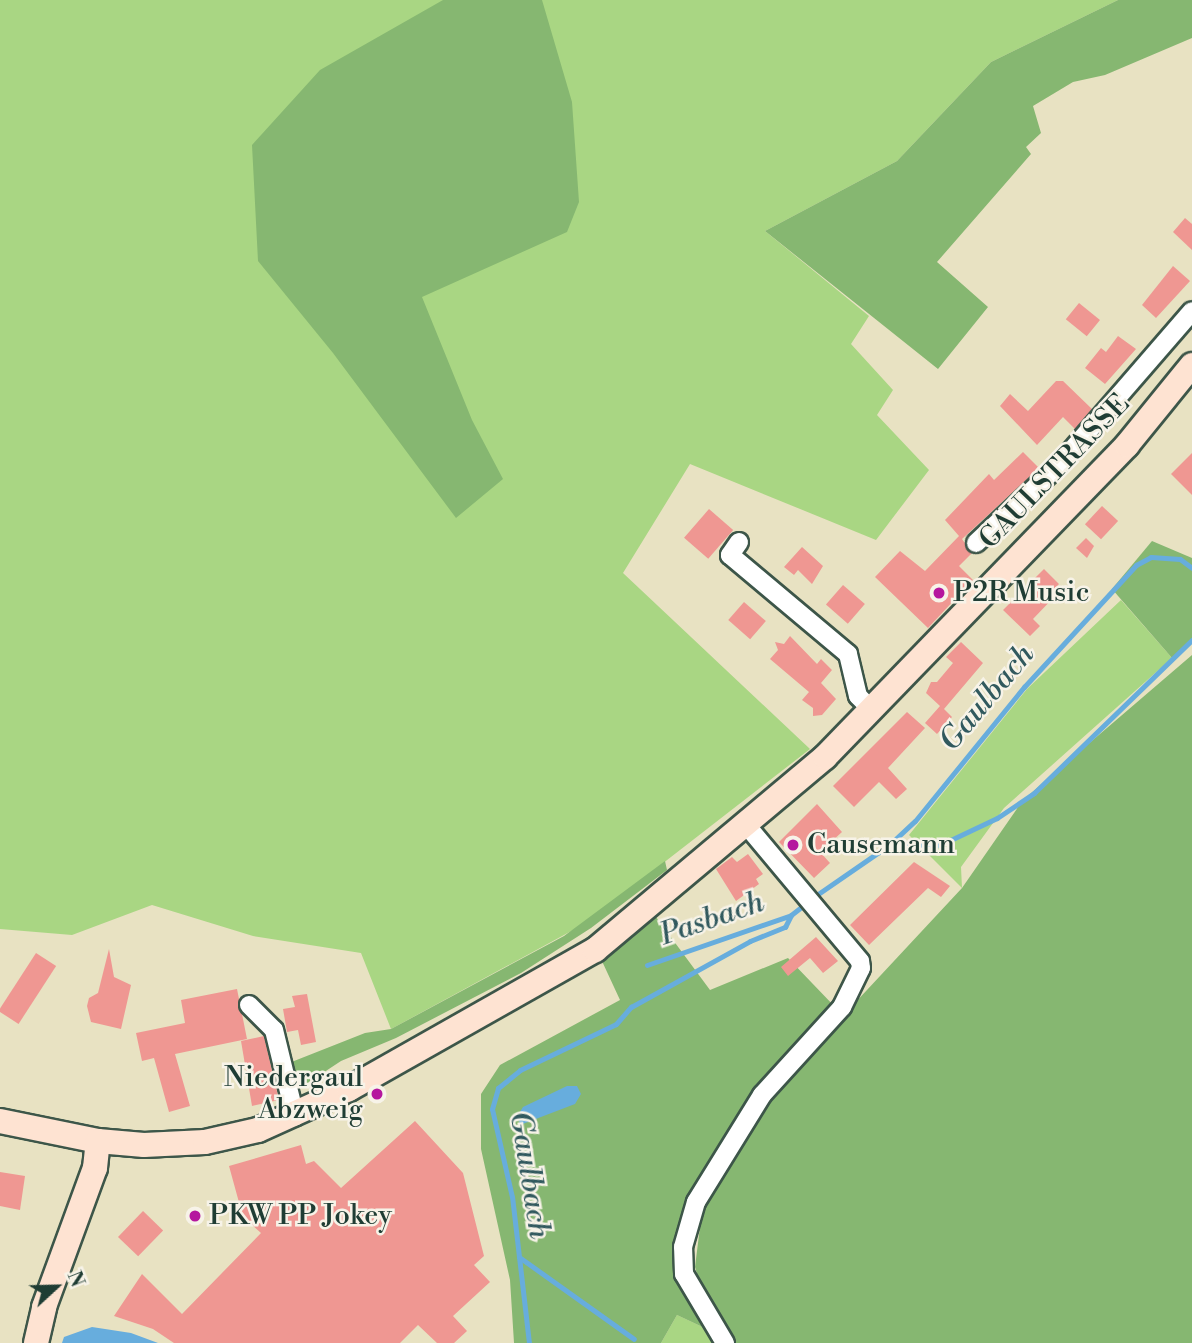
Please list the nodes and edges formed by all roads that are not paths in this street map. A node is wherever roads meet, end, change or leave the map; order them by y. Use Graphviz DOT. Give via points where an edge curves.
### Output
graph roads {
  1 [pos="1192,311"];
  2 [pos="1192,365"];
  3 [pos="739,542"];
  4 [pos="976,543"];
  5 [pos="872,710"];
  6 [pos="747,827"];
  7 [pos="249,1005"];
  8 [pos="295,1116"];
  9 [pos="0,1121"];
  10 [pos="98,1141"];
  11 [pos="36,1343"];
  12 [pos="725,1343"];
  1 -- 4 [label="street, GAULSTRASSE" via="1057,467"];
  2 -- 5 [label="main road, GAULSTRASSE" via="1126,445"];
  3 -- 5 [label="street" via="730,555 848,654 858,696"];
  5 -- 6 [label="main road, GAULSTRASSE"];
  6 -- 8 [label="main road, GAULSTRASSE" via="595,950"];
  6 -- 12 [label="street" via="860,961 859,977 842,1007 762,1096 696,1202 683,1247 684,1274"];
  7 -- 8 [label="street" via="274,1030"];
  8 -- 10 [label="main road, GAULSTRASSE" via="205,1142"];
  9 -- 10 [label="main road, GAULSTRASSE"];
  10 -- 11 [label="main road" via="95,1168 44,1307"];
}
